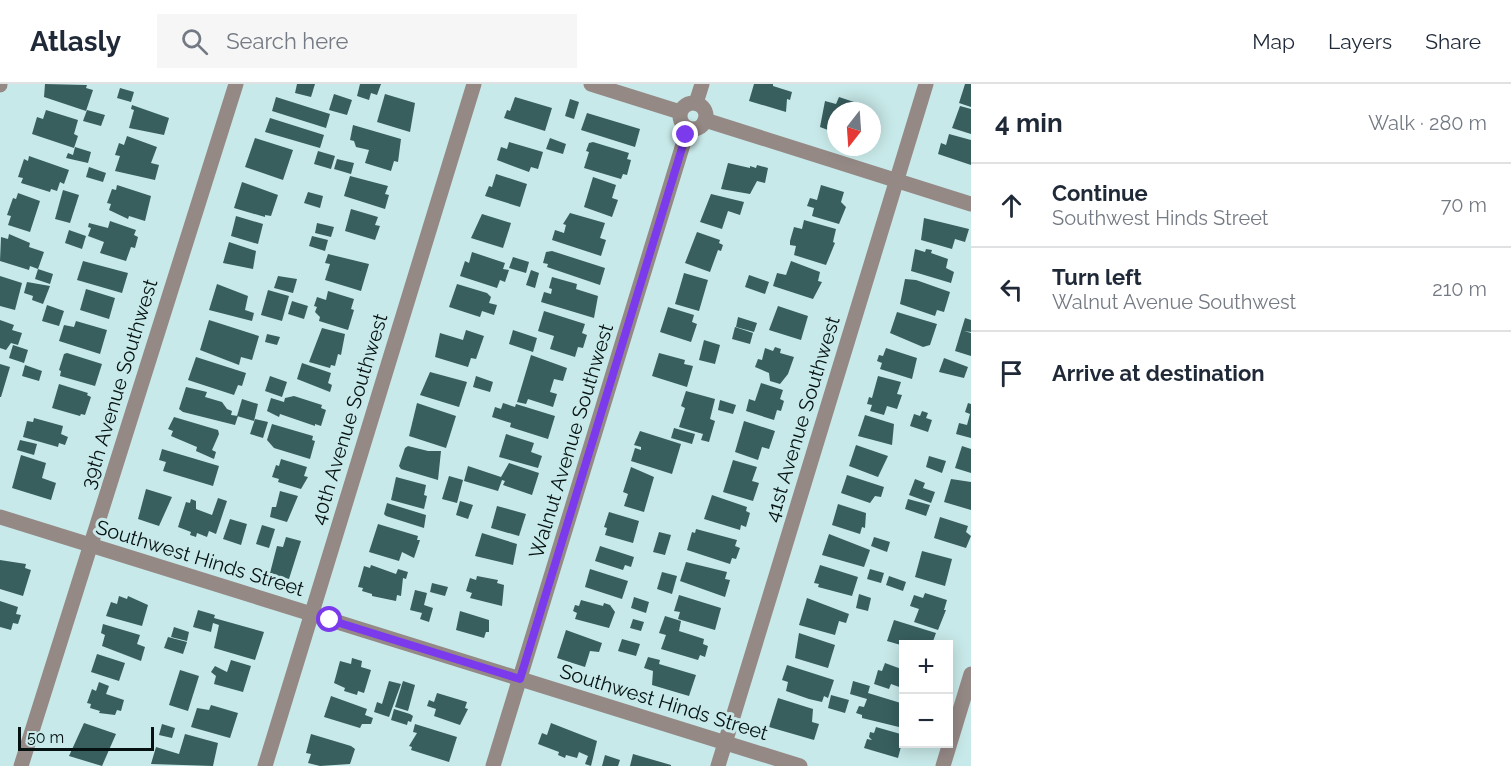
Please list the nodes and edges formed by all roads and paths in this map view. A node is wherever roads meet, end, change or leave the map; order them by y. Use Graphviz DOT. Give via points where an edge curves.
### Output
graph roads {
  1 [pos="236,84"];
  2 [pos="474,84"];
  3 [pos="591,84"];
  4 [pos="702,84"];
  5 [pos="926,84"];
  6 [pos="696,103"];
  7 [pos="680,112"];
  8 [pos="705,120"];
  9 [pos="688,128"];
  10 [pos="897,180"];
  11 [pos="971,204"];
  12 [pos="0,517"];
  13 [pos="90,546"];
  14 [pos="311,615"];
  15 [pos="971,674"];
  16 [pos="520,679"];
  17 [pos="725,743"];
  18 [pos="21,766"];
  19 [pos="265,766"];
  20 [pos="493,766"];
  21 [pos="718,766"];
  22 [pos="800,766"];
  23 [pos="943,766"];
  1 -- 13 [label="street, 39th Avenue Southwest"];
  2 -- 14 [label="street, 40th Avenue Southwest"];
  3 -- 7 [label="street"];
  4 -- 6 [label="street"];
  5 -- 10 [label="street, 41st Avenue Southwest"];
  6 -- 7 [label="street" via="687,104"];
  6 -- 8 [label="street" via="705,111"];
  7 -- 9 [label="street" via="682,123"];
  8 -- 9 [label="street" via="697,128"];
  8 -- 10 [label="street"];
  9 -- 16 [label="street, Walnut Avenue Southwest"];
  10 -- 11 [label="street"];
  10 -- 17 [label="street, 41st Avenue Southwest"];
  12 -- 13 [label="street, Southwest Hinds Street"];
  13 -- 14 [label="street, Southwest Hinds Street"];
  13 -- 18 [label="street, 39th Avenue Southwest"];
  14 -- 16 [label="street, Southwest Hinds Street"];
  14 -- 19 [label="street, 40th Avenue Southwest"];
  15 -- 23 [label="street"];
  16 -- 17 [label="street, Southwest Hinds Street"];
  16 -- 20 [label="street, Walnut Avenue Southwest"];
  17 -- 21 [label="street, 41st Avenue Southwest"];
  17 -- 22 [label="street, Southwest Hinds Street"];
}
